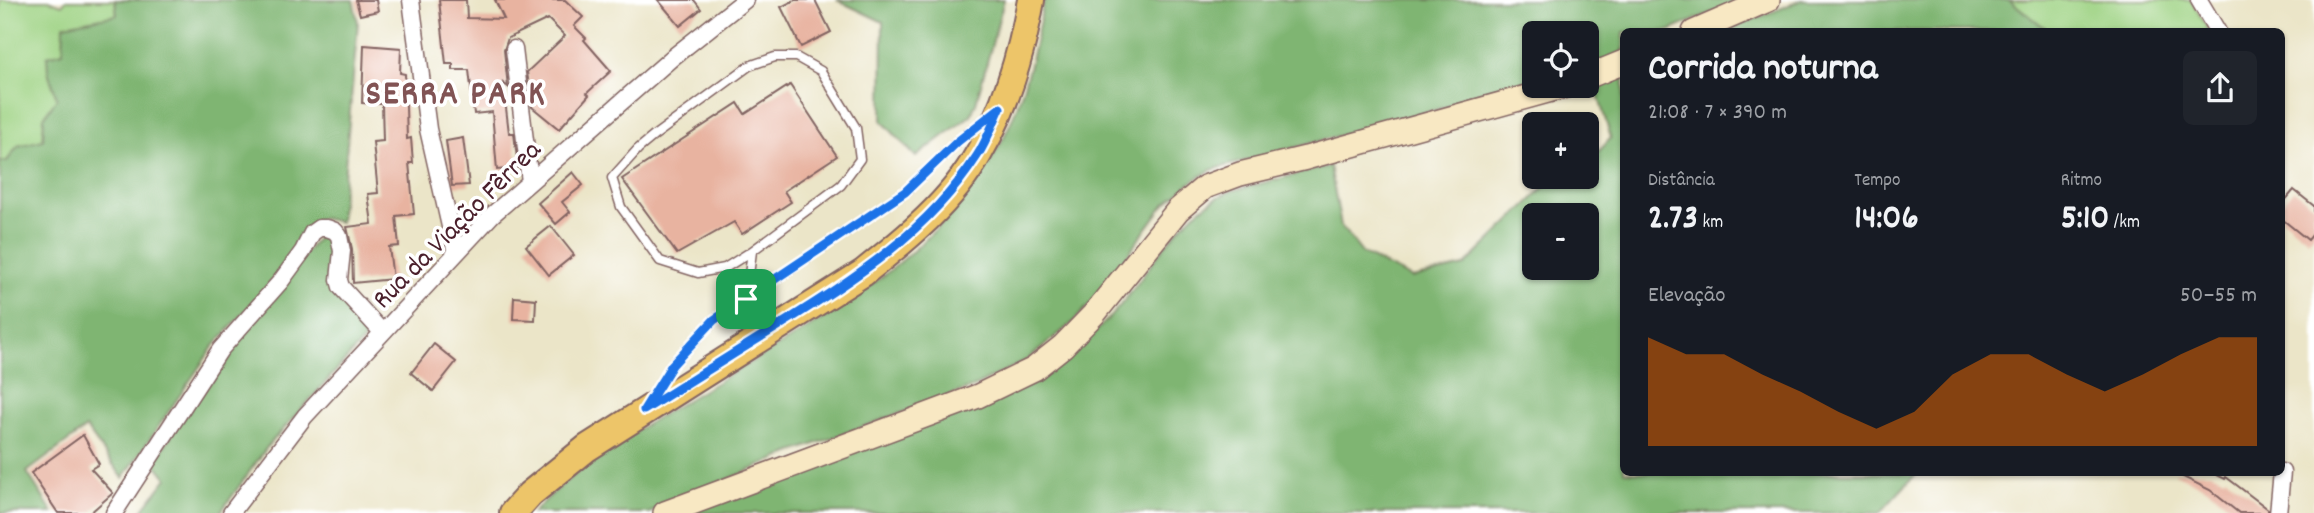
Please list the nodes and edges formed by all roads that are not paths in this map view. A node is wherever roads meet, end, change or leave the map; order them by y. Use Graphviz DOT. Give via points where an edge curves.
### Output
graph roads {
  1 [pos="411,0"];
  2 [pos="746,0"];
  3 [pos="1031,0"];
  4 [pos="1768,0"];
  5 [pos="2199,0"];
  6 [pos="1704,28"];
  7 [pos="2216,28"];
  8 [pos="513,49"];
  9 [pos="1620,64"];
  10 [pos="1599,72"];
  11 [pos="1522,98"];
  12 [pos="1000,108"];
  13 [pos="530,182"];
  14 [pos="752,251"];
  15 [pos="456,253"];
  16 [pos="746,299"];
  17 [pos="382,332"];
  18 [pos="644,410"];
  19 [pos="2282,476"];
  20 [pos="114,513"];
  21 [pos="231,513"];
  22 [pos="513,513"];
  23 [pos="665,513"];
  24 [pos="2278,513"];
  1 -- 15 [label="street" via="428,129"];
  2 -- 13 [label="street, Rua da Viação Fêrrea"];
  3 -- 12 [label="main road"];
  4 -- 6 [label="main road"];
  5 -- 7 [label="street"];
  8 -- 13 [label="street"];
  9 -- 10 [label="main road"];
  11 -- 23 [label="main road" via="1205,187 1178,210 1094,314 1034,369 978,396"];
  12 -- 16 [label="lane" via="905,192"];
  12 -- 18 [label="main road" via="979,153 958,183 898,246 863,273"];
  13 -- 15 [label="street, Rua da Viação Fêrrea"];
  14 -- 14 [label="lane" via="725,268 698,273 660,261 621,207 612,178 638,149 749,66 775,57 796,57 821,71 835,93 856,128 860,159 841,185"];
  14 -- 16 [label="lane"];
  15 -- 17 [label="street, Rua da Viação Fêrrea"];
  16 -- 18 [label="lane" via="714,320 672,365"];
  17 -- 20 [label="street" via="341,287 339,236 319,228 281,281 220,350"];
  17 -- 21 [label="street, Rua da Viação Fêrrea" via="305,416"];
  18 -- 22 [label="main road" via="587,448"];
  19 -- 24 [label="street"];
}
